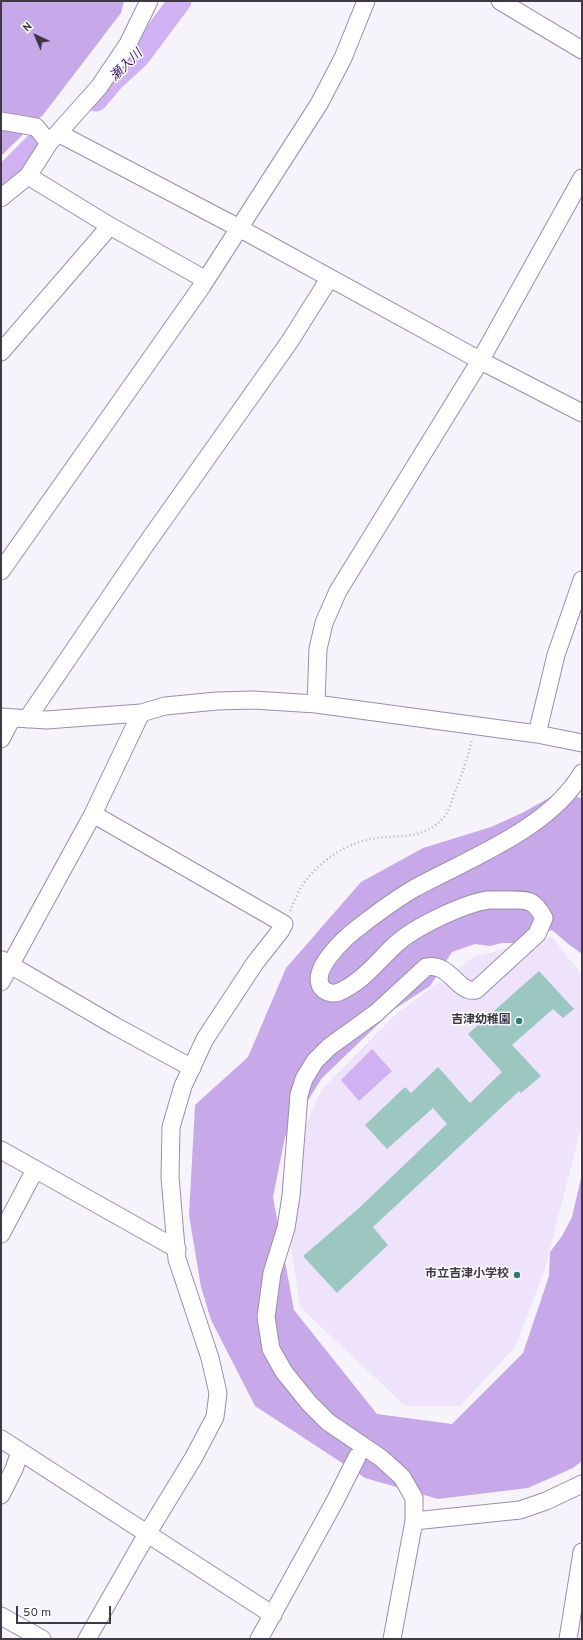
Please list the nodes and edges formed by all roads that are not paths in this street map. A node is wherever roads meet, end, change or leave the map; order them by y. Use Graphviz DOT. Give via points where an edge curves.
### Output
graph roads {
  1 [pos="149,1"];
  2 [pos="366,1"];
  3 [pos="500,1"];
  4 [pos="582,50"];
  5 [pos="1,121"];
  6 [pos="53,138"];
  7 [pos="28,176"];
  8 [pos="582,178"];
  9 [pos="1,198"];
  10 [pos="110,226"];
  11 [pos="239,228"];
  12 [pos="329,279"];
  13 [pos="206,280"];
  14 [pos="1,352"];
  15 [pos="480,361"];
  16 [pos="582,413"];
  17 [pos="1,571"];
  18 [pos="582,580"];
  19 [pos="316,704"];
  20 [pos="141,713"];
  21 [pos="13,718"];
  22 [pos="537,734"];
  23 [pos="1,739"];
  24 [pos="582,743"];
  25 [pos="582,773"];
  26 [pos="93,814"];
  27 [pos="6,962"];
  28 [pos="1,982"];
  29 [pos="192,1068"];
  30 [pos="1,1150"];
  31 [pos="35,1170"];
  32 [pos="1,1234"];
  33 [pos="177,1249"];
  34 [pos="1,1439"];
  35 [pos="20,1452"];
  36 [pos="357,1457"];
  37 [pos="582,1484"];
  38 [pos="1,1495"];
  39 [pos="414,1521"];
  40 [pos="147,1534"];
  41 [pos="582,1552"];
  42 [pos="273,1615"];
  43 [pos="1,1616"];
  44 [pos="42,1639"];
  45 [pos="87,1639"];
  46 [pos="259,1639"];
  47 [pos="392,1639"];
  48 [pos="568,1639"];
  1 -- 6 [label="street" via="128,44 99,87"];
  2 -- 11 [label="street" via="343,58 319,104"];
  3 -- 4 [label="street"];
  5 -- 6 [label="street" via="36,127"];
  6 -- 7 [label="street"];
  6 -- 11 [label="street"];
  7 -- 9 [label="street"];
  7 -- 10 [label="street"];
  8 -- 15 [label="street"];
  10 -- 13 [label="street"];
  10 -- 14 [label="street"];
  11 -- 12 [label="street"];
  11 -- 13 [label="street"];
  12 -- 15 [label="street"];
  12 -- 21 [label="street" via="290,341 144,547"];
  13 -- 17 [label="street"];
  15 -- 16 [label="street"];
  15 -- 19 [label="street" via="338,591 324,623 318,649"];
  18 -- 22 [label="street" via="556,655"];
  19 -- 20 [label="street" via="217,700 165,706"];
  19 -- 22 [label="street"];
  20 -- 21 [label="street" via="46,720"];
  20 -- 26 [label="street"];
  21 -- 23 [label="street"];
  22 -- 24 [label="street"];
  25 -- 39 [label="street" via="566,795 530,825 413,890 359,927 342,941 324,964 320,975 320,985 324,990 330,993 338,992 359,979 416,929 466,906 489,900 524,900 537,906 544,918 537,934 476,990 467,990 440,967 426,967 376,1013 329,1046 315,1061 304,1079 299,1095 291,1196 286,1228 272,1273 266,1317 271,1349 284,1372 328,1422 381,1458 402,1477 414,1498"];
  26 -- 27 [label="street"];
  26 -- 29 [label="street" via="284,924 255,963 206,1039"];
  27 -- 28 [label="street"];
  27 -- 29 [label="street"];
  29 -- 33 [label="street" via="183,1086 171,1127 170,1177"];
  30 -- 31 [label="street"];
  31 -- 32 [label="street"];
  31 -- 33 [label="street"];
  33 -- 40 [label="street" via="177,1259 210,1358 218,1393 215,1417"];
  34 -- 35 [label="street"];
  35 -- 38 [label="street"];
  35 -- 40 [label="street"];
  36 -- 42 [label="street"];
  37 -- 39 [label="street" via="520,1510"];
  39 -- 47 [label="street"];
  40 -- 42 [label="street"];
  40 -- 45 [label="street"];
  41 -- 48 [label="street"];
  42 -- 46 [label="street"];
  43 -- 44 [label="street"];
}
